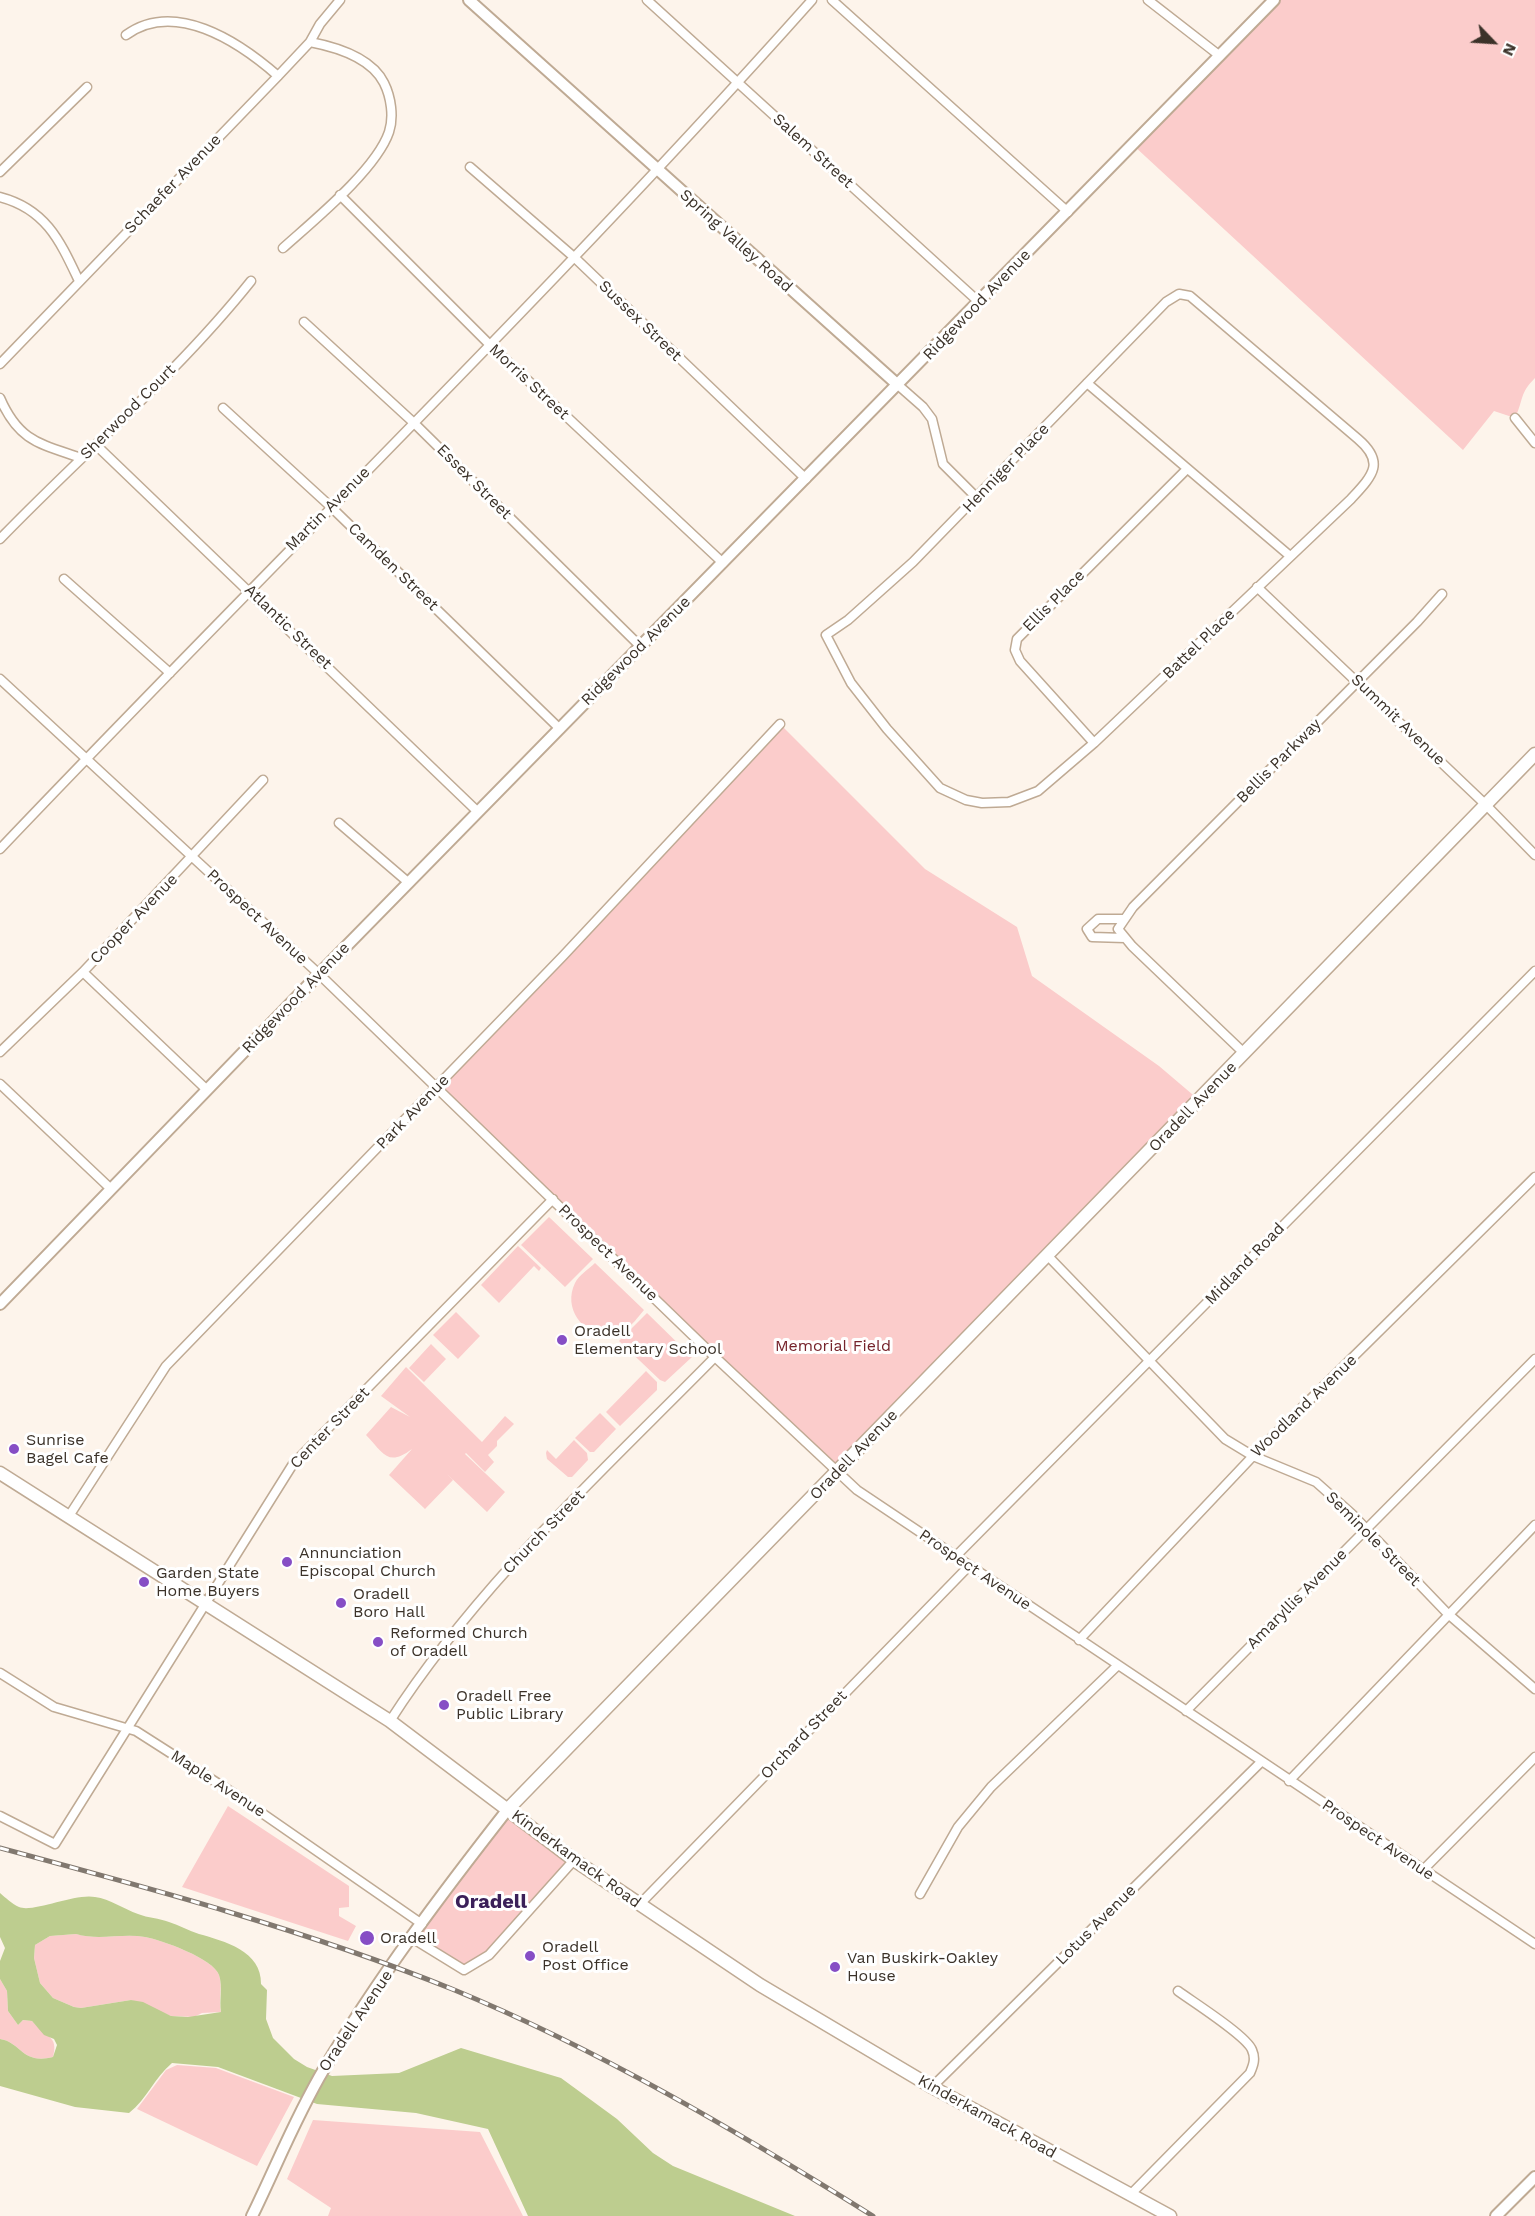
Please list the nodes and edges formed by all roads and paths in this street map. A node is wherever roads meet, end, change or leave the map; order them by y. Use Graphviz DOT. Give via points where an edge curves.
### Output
graph roads {
  1 [pos="340,0"];
  2 [pos="469,0"];
  3 [pos="647,0"];
  4 [pos="812,0"];
  5 [pos="832,0"];
  6 [pos="1148,0"];
  7 [pos="1274,0"];
  8 [pos="142,16"];
  9 [pos="219,24"];
  10 [pos="126,35"];
  11 [pos="310,42"];
  12 [pos="1220,56"];
  13 [pos="278,76"];
  14 [pos="738,82"];
  15 [pos="87,87"];
  16 [pos="471,167"];
  17 [pos="657,171"];
  18 [pos="0,172"];
  19 [pos="340,195"];
  20 [pos="0,197"];
  21 [pos="1068,212"];
  22 [pos="283,248"];
  23 [pos="575,258"];
  24 [pos="79,281"];
  25 [pos="251,281"];
  26 [pos="980,303"];
  27 [pos="304,322"];
  28 [pos="489,344"];
  29 [pos="0,364"];
  30 [pos="1087,383"];
  31 [pos="898,385"];
  32 [pos="0,398"];
  33 [pos="223,408"];
  34 [pos="1515,418"];
  35 [pos="414,423"];
  36 [pos="1535,443"];
  37 [pos="96,445"];
  38 [pos="81,458"];
  39 [pos="1374,467"];
  40 [pos="1187,469"];
  41 [pos="806,479"];
  42 [pos="977,498"];
  43 [pos="330,506"];
  44 [pos="0,539"];
  45 [pos="1290,556"];
  46 [pos="723,563"];
  47 [pos="64,579"];
  48 [pos="1257,587"];
  49 [pos="249,590"];
  50 [pos="1442,594"];
  51 [pos="639,646"];
  52 [pos="170,673"];
  53 [pos="0,679"];
  54 [pos="1358,682"];
  55 [pos="780,724"];
  56 [pos="560,729"];
  57 [pos="1094,743"];
  58 [pos="1535,754"];
  59 [pos="86,759"];
  60 [pos="262,780"];
  61 [pos="1009,802"];
  62 [pos="1486,805"];
  63 [pos="478,812"];
  64 [pos="339,823"];
  65 [pos="2,843"];
  66 [pos="1535,855"];
  67 [pos="192,858"];
  68 [pos="409,883"];
  69 [pos="1124,919"];
  70 [pos="1125,938"];
  71 [pos="83,972"];
  72 [pos="1535,972"];
  73 [pos="319,974"];
  74 [pos="0,1052"];
  75 [pos="1245,1054"];
  76 [pos="0,1084"];
  77 [pos="436,1088"];
  78 [pos="206,1089"];
  79 [pos="1535,1177"];
  80 [pos="111,1189"];
  81 [pos="553,1199"];
  82 [pos="1047,1256"];
  83 [pos="0,1304"];
  84 [pos="715,1357"];
  85 [pos="1535,1359"];
  86 [pos="1150,1362"];
  87 [pos="1253,1456"];
  88 [pos="838,1472"];
  89 [pos="0,1473"];
  90 [pos="69,1516"];
  91 [pos="1535,1525"];
  92 [pos="1366,1529"];
  93 [pos="955,1557"];
  94 [pos="969,1566"];
  95 [pos="206,1604"];
  96 [pos="1447,1613"];
  97 [pos="1079,1640"];
  98 [pos="1117,1666"];
  99 [pos="0,1672"];
  100 [pos="1535,1689"];
  101 [pos="1186,1712"];
  102 [pos="390,1721"];
  103 [pos="128,1728"];
  104 [pos="1535,1758"];
  105 [pos="1261,1762"];
  106 [pos="1289,1781"];
  107 [pos="508,1809"];
  108 [pos="0,1816"];
  109 [pos="574,1860"];
  110 [pos="1423,1870"];
  111 [pos="920,1894"];
  112 [pos="639,1905"];
  113 [pos="422,1924"];
  114 [pos="412,1938"];
  115 [pos="1535,1944"];
  116 [pos="1178,1991"];
  117 [pos="932,2087"];
  118 [pos="1535,2177"];
  119 [pos="1130,2195"];
  120 [pos="252,2216"];
  121 [pos="1170,2216"];
  122 [pos="1496,2216"];
  1 -- 11 [label="street, Schaefer Avenue"];
  2 -- 17 [label="street, Spring Valley Road"];
  3 -- 14 [label="street, Salem Street"];
  4 -- 14 [label="street, Martin Avenue"];
  5 -- 21 [label="street"];
  6 -- 12 [label="street"];
  7 -- 12 [label="street, Ridgewood Avenue"];
  8 -- 10 [label="street"];
  9 -- 13 [label="street"];
  11 -- 13 [label="street, Schaefer Avenue"];
  11 -- 19 [label="street" via="345,52 380,74 391,104 392,117 384,143"];
  12 -- 21 [label="street, Ridgewood Avenue"];
  13 -- 24 [label="street, Schaefer Avenue"];
  14 -- 17 [label="street, Martin Avenue"];
  14 -- 26 [label="street, Salem Street"];
  15 -- 18 [label="street"];
  16 -- 23 [label="street, Sussex Street"];
  17 -- 23 [label="street, Martin Avenue"];
  17 -- 31 [label="street, Spring Valley Road"];
  19 -- 22 [label="street"];
  19 -- 28 [label="street, Morris Street"];
  20 -- 24 [label="street" via="35,212 48,225"];
  21 -- 26 [label="street, Ridgewood Avenue"];
  23 -- 28 [label="street, Martin Avenue"];
  23 -- 41 [label="street, Sussex Street"];
  24 -- 29 [label="street, Schaefer Avenue"];
  25 -- 37 [label="street, Sherwood Court"];
  26 -- 31 [label="street, Ridgewood Avenue"];
  27 -- 35 [label="street, Essex Street"];
  28 -- 35 [label="street, Martin Avenue"];
  28 -- 46 [label="street, Morris Street"];
  30 -- 39 [label="street, Henniger Place" via="1166,302 1179,294 1190,296 1363,443 1374,456"];
  30 -- 40 [label="street"];
  30 -- 42 [label="street, Henniger Place"];
  31 -- 41 [label="street, Ridgewood Avenue"];
  31 -- 42 [label="street, Spring Valley Road" via="927,413 937,434 943,464"];
  32 -- 38 [label="street" via="23,435 47,449"];
  33 -- 43 [label="street, Camden Street"];
  34 -- 36 [label="street"];
  35 -- 43 [label="street, Martin Avenue"];
  35 -- 51 [label="street, Essex Street"];
  37 -- 38 [label="street, Sherwood Court"];
  37 -- 49 [label="street, Atlantic Street"];
  38 -- 44 [label="street, Sherwood Court"];
  39 -- 45 [label="street, Battel Place" via="1368,481"];
  40 -- 45 [label="street"];
  40 -- 57 [label="street, Ellis Place" via="1017,639 1015,650 1020,661"];
  41 -- 46 [label="street, Ridgewood Avenue"];
  42 -- 61 [label="street, Henniger Place" via="873,598 826,635 851,683 940,788 966,800"];
  43 -- 49 [label="street, Martin Avenue"];
  43 -- 56 [label="street, Camden Street"];
  45 -- 48 [label="street, Battel Place"];
  46 -- 51 [label="street, Ridgewood Avenue"];
  47 -- 52 [label="street"];
  48 -- 54 [label="street, Summit Avenue"];
  48 -- 57 [label="street, Battel Place"];
  49 -- 52 [label="street, Martin Avenue"];
  49 -- 63 [label="street, Atlantic Street"];
  50 -- 54 [label="street, Bellis Parkway"];
  51 -- 56 [label="street, Ridgewood Avenue"];
  52 -- 59 [label="street, Martin Avenue"];
  53 -- 59 [label="street, Prospect Avenue"];
  54 -- 62 [label="street, Summit Avenue"];
  54 -- 69 [label="street, Bellis Parkway"];
  55 -- 77 [label="street, Park Avenue"];
  56 -- 63 [label="street, Ridgewood Avenue"];
  57 -- 61 [label="street, Battel Place" via="1038,791"];
  58 -- 62 [label="main road, Oradell Avenue"];
  59 -- 65 [label="street, Martin Avenue"];
  59 -- 67 [label="street, Prospect Avenue"];
  60 -- 67 [label="street, Cooper Avenue"];
  62 -- 66 [label="street, Summit Avenue"];
  62 -- 75 [label="main road, Oradell Avenue"];
  63 -- 68 [label="street, Ridgewood Avenue"];
  64 -- 68 [label="street"];
  67 -- 71 [label="street, Cooper Avenue"];
  67 -- 73 [label="street, Prospect Avenue"];
  68 -- 73 [label="street, Ridgewood Avenue"];
  69 -- 70 [label="street, Bellis Parkway" via="1119,929"];
  69 -- 70 [label="street" via="1098,919 1087,929 1092,937"];
  70 -- 75 [label="street"];
  71 -- 74 [label="street, Cooper Avenue"];
  71 -- 78 [label="street"];
  72 -- 86 [label="street, Midland Road"];
  73 -- 77 [label="street, Prospect Avenue"];
  73 -- 78 [label="street, Ridgewood Avenue"];
  75 -- 82 [label="main road, Oradell Avenue"];
  76 -- 80 [label="street"];
  77 -- 81 [label="street, Prospect Avenue"];
  77 -- 90 [label="street, Park Avenue" via="166,1366"];
  78 -- 80 [label="street, Ridgewood Avenue"];
  79 -- 87 [label="street, Woodland Avenue"];
  80 -- 83 [label="street, Ridgewood Avenue"];
  81 -- 84 [label="street, Prospect Avenue"];
  81 -- 95 [label="street, Center Street" via="293,1464"];
  82 -- 86 [label="street, Seminole Street"];
  82 -- 88 [label="main road, Oradell Avenue"];
  84 -- 88 [label="street, Prospect Avenue"];
  84 -- 102 [label="street, Church Street" via="484,1594 420,1673"];
  85 -- 92 [label="street, Amaryllis Avenue"];
  86 -- 87 [label="street, Seminole Street" via="1225,1438"];
  86 -- 93 [label="street, Midland Road"];
  87 -- 92 [label="street, Seminole Street" via="1316,1482"];
  87 -- 97 [label="street, Woodland Avenue"];
  88 -- 93 [label="street, Prospect Avenue" via="857,1490"];
  88 -- 107 [label="main road, Oradell Avenue"];
  89 -- 90 [label="main road, Kinderkamack Road"];
  90 -- 95 [label="main road, Kinderkamack Road"];
  91 -- 96 [label="street"];
  92 -- 96 [label="street, Seminole Street"];
  92 -- 101 [label="street, Amaryllis Avenue"];
  93 -- 94 [label="street, Prospect Avenue"];
  94 -- 97 [label="street, Prospect Avenue"];
  94 -- 112 [label="street, Orchard Street"];
  95 -- 102 [label="main road, Kinderkamack Road"];
  95 -- 103 [label="street, Center Street"];
  96 -- 100 [label="street, Seminole Street"];
  96 -- 106 [label="street"];
  97 -- 98 [label="street, Prospect Avenue"];
  98 -- 101 [label="street, Prospect Avenue"];
  98 -- 111 [label="street" via="991,1787 958,1827"];
  99 -- 103 [label="street, Maple Avenue" via="54,1707"];
  101 -- 105 [label="street, Prospect Avenue"];
  102 -- 107 [label="main road, Kinderkamack Road"];
  103 -- 108 [label="street, Center Street" via="55,1844"];
  103 -- 113 [label="street, Maple Avenue" via="233,1793"];
  104 -- 110 [label="street"];
  105 -- 106 [label="street, Prospect Avenue"];
  105 -- 117 [label="street, Lotus Avenue"];
  106 -- 110 [label="street, Prospect Avenue"];
  107 -- 109 [label="main road, Kinderkamack Road"];
  107 -- 113 [label="street, Oradell Avenue"];
  109 -- 112 [label="main road, Kinderkamack Road"];
  109 -- 114 [label="street" via="489,1955 464,1970"];
  110 -- 115 [label="street, Prospect Avenue"];
  112 -- 117 [label="main road, Kinderkamack Road" via="810,2016"];
  113 -- 114 [label="street, Oradell Avenue"];
  114 -- 120 [label="street, Oradell Avenue" via="324,2069"];
  116 -- 119 [label="street" via="1247,2042 1254,2065"];
  117 -- 119 [label="main road, Kinderkamack Road"];
  118 -- 122 [label="street"];
  119 -- 121 [label="main road, Kinderkamack Road"];
}
